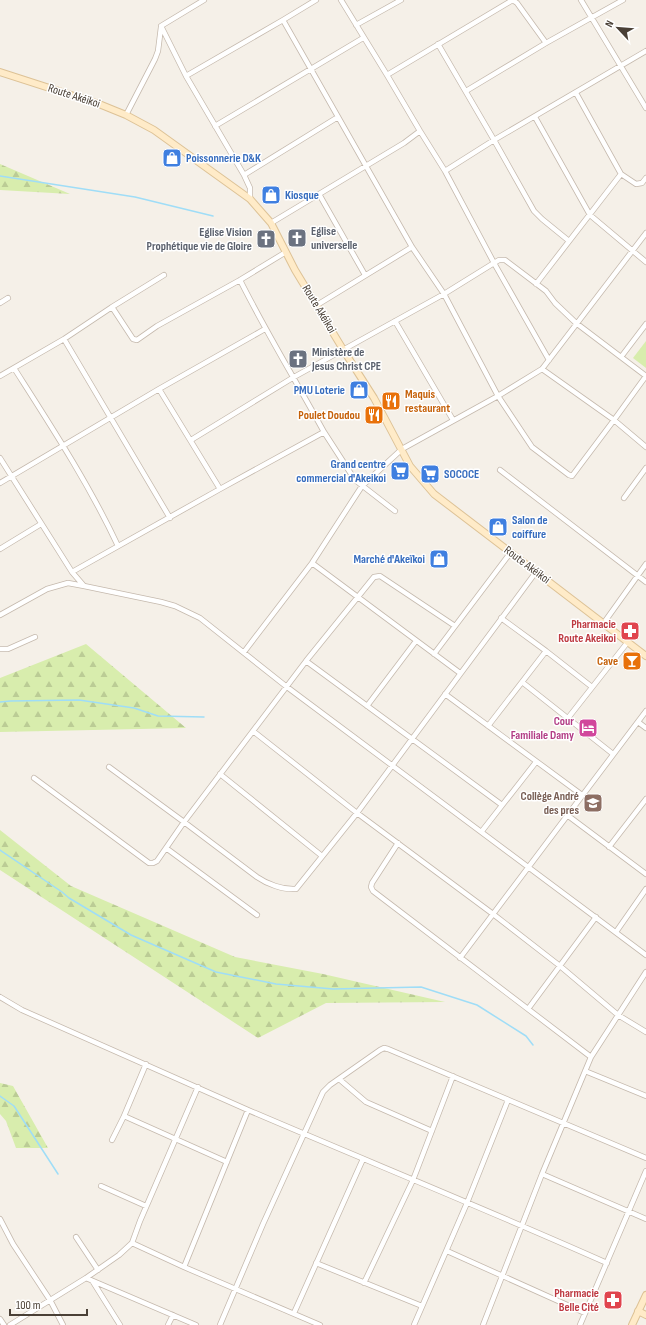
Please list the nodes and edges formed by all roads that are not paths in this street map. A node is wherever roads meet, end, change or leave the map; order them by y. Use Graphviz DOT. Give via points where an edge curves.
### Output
graph roads {
  1 [pos="204,0"];
  2 [pos="316,0"];
  3 [pos="341,0"];
  4 [pos="401,0"];
  5 [pos="582,0"];
  6 [pos="623,0"];
  7 [pos="515,1"];
  8 [pos="592,18"];
  9 [pos="283,20"];
  10 [pos="356,25"];
  11 [pos="161,26"];
  12 [pos="363,38"];
  13 [pos="546,43"];
  14 [pos="438,44"];
  15 [pos="646,51"];
  16 [pos="621,66"];
  17 [pos="311,69"];
  18 [pos="0,72"];
  19 [pos="387,75"];
  20 [pos="186,76"];
  21 [pos="466,91"];
  22 [pos="576,93"];
  23 [pos="646,108"];
  24 [pos="126,115"];
  25 [pos="338,117"];
  26 [pos="535,117"];
  27 [pos="215,126"];
  28 [pos="420,131"];
  29 [pos="494,140"];
  30 [pos="365,166"];
  31 [pos="445,170"];
  32 [pos="621,174"];
  33 [pos="244,175"];
  34 [pos="646,178"];
  35 [pos="319,194"];
  36 [pos="250,199"];
  37 [pos="590,215"];
  38 [pos="271,223"];
  39 [pos="646,233"];
  40 [pos="569,241"];
  41 [pos="412,247"];
  42 [pos="632,251"];
  43 [pos="286,252"];
  44 [pos="646,262"];
  45 [pos="494,263"];
  46 [pos="164,275"];
  47 [pos="365,275"];
  48 [pos="240,280"];
  49 [pos="536,284"];
  50 [pos="444,294"];
  51 [pos="8,298"];
  52 [pos="0,303"];
  53 [pos="317,304"];
  54 [pos="112,307"];
  55 [pos="395,322"];
  56 [pos="576,323"];
  57 [pos="646,324"];
  58 [pos="265,330"];
  59 [pos="64,339"];
  60 [pos="344,351"];
  61 [pos="621,357"];
  62 [pos="549,360"];
  63 [pos="14,368"];
  64 [pos="542,369"];
  65 [pos="0,376"];
  66 [pos="646,376"];
  67 [pos="294,377"];
  68 [pos="159,389"];
  69 [pos="498,396"];
  70 [pos="110,417"];
  71 [pos="453,420"];
  72 [pos="614,420"];
  73 [pos="324,432"];
  74 [pos="191,440"];
  75 [pos="63,446"];
  76 [pos="646,447"];
  77 [pos="402,450"];
  78 [pos="0,458"];
  79 [pos="646,468"];
  80 [pos="500,470"];
  81 [pos="11,476"];
  82 [pos="0,483"];
  83 [pos="362,486"];
  84 [pos="220,488"];
  85 [pos="624,498"];
  86 [pos="395,511"];
  87 [pos="170,518"];
  88 [pos="41,524"];
  89 [pos="118,546"];
  90 [pos="0,549"];
  91 [pos="511,552"];
  92 [pos="312,563"];
  93 [pos="646,564"];
  94 [pos="72,572"];
  95 [pos="536,572"];
  96 [pos="638,575"];
  97 [pos="646,582"];
  98 [pos="84,586"];
  99 [pos="356,598"];
  100 [pos="0,615"];
  101 [pos="501,618"];
  102 [pos="603,624"];
  103 [pos="455,626"];
  104 [pos="35,636"];
  105 [pos="416,641"];
  106 [pos="628,643"];
  107 [pos="0,649"];
  108 [pos="546,650"];
  109 [pos="244,652"];
  110 [pos="434,654"];
  111 [pos="646,656"];
  112 [pos="306,661"];
  113 [pos="460,673"];
  114 [pos="522,682"];
  115 [pos="287,687"];
  116 [pos="592,687"];
  117 [pos="445,694"];
  118 [pos="367,706"];
  119 [pos="646,711"];
  120 [pos="568,718"];
  121 [pos="638,722"];
  122 [pos="488,726"];
  123 [pos="646,728"];
  124 [pos="253,731"];
  125 [pos="412,738"];
  126 [pos="613,754"];
  127 [pos="536,762"];
  128 [pos="392,765"];
  129 [pos="109,767"];
  130 [pos="220,774"];
  131 [pos="34,778"];
  132 [pos="582,795"];
  133 [pos="646,799"];
  134 [pos="502,805"];
  135 [pos="357,814"];
  136 [pos="567,815"];
  137 [pos="184,822"];
  138 [pos="482,832"];
  139 [pos="398,843"];
  140 [pos="609,847"];
  141 [pos="166,848"];
  142 [pos="322,856"];
  143 [pos="528,866"];
  144 [pos="646,874"];
  145 [pos="646,889"];
  146 [pos="493,914"];
  147 [pos="257,915"];
  148 [pos="596,917"];
  149 [pos="616,932"];
  150 [pos="646,955"];
  151 [pos="460,958"];
  152 [pos="560,966"];
  153 [pos="646,972"];
  154 [pos="0,997"];
  155 [pos="528,1008"];
  156 [pos="618,1015"];
  157 [pos="646,1031"];
  158 [pos="591,1057"];
  159 [pos="146,1064"];
  160 [pos="585,1071"];
  161 [pos="454,1076"];
  162 [pos="339,1079"];
  163 [pos="198,1087"];
  164 [pos="646,1096"];
  165 [pos="508,1100"];
  166 [pos="248,1110"];
  167 [pos="124,1116"];
  168 [pos="563,1123"];
  169 [pos="432,1131"];
  170 [pos="304,1133"];
  171 [pos="176,1139"];
  172 [pos="112,1140"];
  173 [pos="646,1158"];
  174 [pos="363,1159"];
  175 [pos="227,1162"];
  176 [pos="646,1170"];
  177 [pos="542,1174"];
  178 [pos="413,1180"];
  179 [pos="101,1186"];
  180 [pos="467,1203"];
  181 [pos="146,1206"];
  182 [pos="629,1212"];
  183 [pos="0,1219"];
  184 [pos="646,1219"];
  185 [pos="522,1225"];
  186 [pos="76,1237"];
  187 [pos="132,1243"];
  188 [pos="447,1251"];
  189 [pos="607,1262"];
  190 [pos="316,1264"];
  191 [pos="184,1267"];
  192 [pos="98,1270"];
  193 [pos="503,1276"];
  194 [pos="86,1278"];
  195 [pos="93,1282"];
  196 [pos="364,1283"];
  197 [pos="236,1289"];
  198 [pos="646,1295"];
  199 [pos="50,1300"];
  200 [pos="422,1306"];
  201 [pos="638,1311"];
  202 [pos="294,1313"];
  203 [pos="585,1314"];
  204 [pos="173,1315"];
  205 [pos="646,1315"];
  206 [pos="0,1319"];
  207 [pos="4,1325"];
  208 [pos="10,1325"];
  209 [pos="63,1325"];
  210 [pos="120,1325"];
  211 [pos="168,1325"];
  212 [pos="196,1325"];
  213 [pos="221,1325"];
  214 [pos="320,1325"];
  215 [pos="414,1325"];
  216 [pos="483,1325"];
  217 [pos="580,1325"];
  218 [pos="632,1325"];
  1 -- 11 [label="street"];
  2 -- 9 [label="street"];
  3 -- 10 [label="street"];
  4 -- 10 [label="street"];
  5 -- 8 [label="street"];
  6 -- 8 [label="street"];
  7 -- 13 [label="street"];
  7 -- 14 [label="street"];
  8 -- 13 [label="street"];
  8 -- 16 [label="street"];
  9 -- 17 [label="street"];
  9 -- 20 [label="street"];
  10 -- 12 [label="street"];
  11 -- 20 [label="street"];
  11 -- 24 [label="street" via="155,59"];
  12 -- 17 [label="street"];
  12 -- 19 [label="street"];
  13 -- 21 [label="street"];
  14 -- 19 [label="street"];
  14 -- 21 [label="street"];
  15 -- 16 [label="street"];
  16 -- 22 [label="street"];
  16 -- 23 [label="street"];
  17 -- 25 [label="street"];
  17 -- 27 [label="street"];
  18 -- 24 [label="street, Route Akéikoi"];
  19 -- 28 [label="street"];
  20 -- 27 [label="street"];
  21 -- 29 [label="street"];
  22 -- 26 [label="street"];
  22 -- 32 [label="street"];
  24 -- 36 [label="street, Route Akéikoi" via="154,130"];
  25 -- 30 [label="street"];
  25 -- 33 [label="street"];
  26 -- 29 [label="street"];
  26 -- 37 [label="street"];
  27 -- 33 [label="street"];
  28 -- 30 [label="street"];
  28 -- 31 [label="street"];
  29 -- 31 [label="street"];
  29 -- 40 [label="street" via="534,211"];
  30 -- 35 [label="street"];
  30 -- 41 [label="street"];
  31 -- 45 [label="street"];
  32 -- 34 [label="street" via="636,184 642,183"];
  32 -- 37 [label="street"];
  33 -- 36 [label="street" via="250,188"];
  35 -- 38 [label="street"];
  35 -- 47 [label="street"];
  36 -- 38 [label="street, Route Akéikoi"];
  37 -- 40 [label="street"];
  37 -- 42 [label="street"];
  38 -- 43 [label="street, Route Akéikoi"];
  39 -- 42 [label="street"];
  40 -- 49 [label="street"];
  41 -- 47 [label="street"];
  41 -- 50 [label="street"];
  42 -- 44 [label="street"];
  42 -- 56 [label="street"];
  43 -- 48 [label="street"];
  43 -- 53 [label="street, Route Akéikoi"];
  45 -- 49 [label="street" via="504,260"];
  45 -- 50 [label="street"];
  45 -- 62 [label="street"];
  46 -- 54 [label="street"];
  47 -- 53 [label="street"];
  48 -- 54 [label="street" via="137,340 133,339"];
  48 -- 58 [label="street"];
  49 -- 56 [label="street"];
  50 -- 55 [label="street"];
  50 -- 69 [label="street"];
  51 -- 52 [label="street"];
  53 -- 60 [label="street, Route Akéikoi"];
  54 -- 59 [label="street"];
  55 -- 60 [label="street"];
  55 -- 71 [label="street"];
  56 -- 61 [label="street"];
  56 -- 62 [label="street"];
  57 -- 61 [label="street"];
  58 -- 67 [label="street"];
  58 -- 68 [label="street"];
  59 -- 63 [label="street"];
  59 -- 70 [label="street"];
  60 -- 67 [label="street"];
  60 -- 77 [label="street, Route Akéikoi" via="374,398"];
  61 -- 66 [label="street"];
  62 -- 64 [label="street"];
  63 -- 65 [label="street"];
  63 -- 75 [label="street"];
  64 -- 69 [label="street"];
  64 -- 72 [label="street"];
  66 -- 72 [label="street"];
  67 -- 73 [label="street"];
  67 -- 74 [label="street"];
  68 -- 70 [label="street"];
  68 -- 74 [label="street"];
  69 -- 71 [label="street"];
  69 -- 72 [label="street" via="532,446 572,476"];
  70 -- 75 [label="street"];
  70 -- 87 [label="street"];
  71 -- 77 [label="street"];
  72 -- 76 [label="street"];
  73 -- 83 [label="street" via="355,480"];
  73 -- 84 [label="street"];
  74 -- 84 [label="street"];
  75 -- 81 [label="street"];
  75 -- 89 [label="street" via="103,514"];
  77 -- 83 [label="street"];
  77 -- 91 [label="street, Route Akéikoi" via="410,466 434,494"];
  78 -- 81 [label="street"];
  79 -- 85 [label="street"];
  80 -- 96 [label="street"];
  81 -- 82 [label="street"];
  81 -- 88 [label="street"];
  83 -- 86 [label="street"];
  83 -- 92 [label="street"];
  84 -- 87 [label="street"];
  87 -- 89 [label="street"];
  88 -- 90 [label="street"];
  88 -- 94 [label="street"];
  89 -- 94 [label="street"];
  91 -- 95 [label="street, Route Akéikoi"];
  91 -- 103 [label="street"];
  92 -- 99 [label="street"];
  92 -- 109 [label="street"];
  93 -- 96 [label="street"];
  94 -- 98 [label="street"];
  95 -- 101 [label="street"];
  95 -- 102 [label="street, Route Akéikoi"];
  96 -- 97 [label="street"];
  96 -- 102 [label="street"];
  98 -- 100 [label="street" via="68,583 47,590"];
  98 -- 109 [label="street" via="175,606 200,618"];
  99 -- 103 [label="street" via="374,576 380,576"];
  99 -- 105 [label="street"];
  99 -- 112 [label="street"];
  101 -- 108 [label="street"];
  101 -- 113 [label="street"];
  102 -- 106 [label="street, Route Akéikoi"];
  103 -- 110 [label="street"];
  104 -- 107 [label="street" via="8,649"];
  105 -- 110 [label="street"];
  105 -- 118 [label="street"];
  106 -- 111 [label="street, Route Akéikoi"];
  106 -- 116 [label="street"];
  108 -- 114 [label="street"];
  108 -- 116 [label="street"];
  109 -- 115 [label="street"];
  110 -- 113 [label="street"];
  112 -- 115 [label="street"];
  112 -- 118 [label="street"];
  113 -- 117 [label="street"];
  114 -- 120 [label="street"];
  114 -- 122 [label="street"];
  115 -- 124 [label="street"];
  115 -- 128 [label="street"];
  116 -- 120 [label="street"];
  117 -- 122 [label="street"];
  117 -- 125 [label="street"];
  118 -- 125 [label="street"];
  119 -- 121 [label="street"];
  120 -- 126 [label="street"];
  121 -- 123 [label="street"];
  121 -- 126 [label="street"];
  122 -- 127 [label="street"];
  124 -- 130 [label="street"];
  124 -- 135 [label="street"];
  125 -- 128 [label="street"];
  125 -- 134 [label="street"];
  126 -- 132 [label="street"];
  127 -- 132 [label="street"];
  127 -- 134 [label="street"];
  128 -- 135 [label="street"];
  128 -- 138 [label="street"];
  129 -- 137 [label="street"];
  130 -- 137 [label="street"];
  130 -- 142 [label="street"];
  131 -- 141 [label="street" via="149,862 157,861"];
  132 -- 136 [label="street"];
  133 -- 140 [label="street"];
  134 -- 138 [label="street"];
  135 -- 139 [label="street"];
  135 -- 142 [label="street"];
  136 -- 140 [label="street"];
  136 -- 143 [label="street"];
  137 -- 141 [label="street"];
  137 -- 142 [label="street" via="264,882 286,889 296,889"];
  138 -- 143 [label="street"];
  139 -- 146 [label="street"];
  139 -- 151 [label="street" via="372,883 373,891"];
  140 -- 144 [label="street"];
  141 -- 147 [label="street"];
  143 -- 146 [label="street"];
  143 -- 148 [label="street"];
  145 -- 149 [label="street"];
  146 -- 151 [label="street"];
  146 -- 152 [label="street"];
  148 -- 149 [label="street"];
  148 -- 152 [label="street"];
  149 -- 150 [label="street"];
  151 -- 155 [label="street"];
  152 -- 155 [label="street"];
  152 -- 156 [label="street"];
  153 -- 156 [label="street"];
  154 -- 159 [label="street" via="22,1010"];
  155 -- 158 [label="street"];
  156 -- 157 [label="street"];
  156 -- 158 [label="street"];
  158 -- 160 [label="street"];
  159 -- 163 [label="street"];
  159 -- 167 [label="street"];
  160 -- 164 [label="street"];
  160 -- 168 [label="street"];
  161 -- 162 [label="street" via="384,1048"];
  161 -- 165 [label="street"];
  161 -- 169 [label="street"];
  162 -- 169 [label="street" via="366,1102"];
  162 -- 170 [label="street" via="324,1092"];
  163 -- 166 [label="street"];
  163 -- 171 [label="street"];
  165 -- 168 [label="street"];
  165 -- 180 [label="street"];
  166 -- 170 [label="street"];
  166 -- 175 [label="street"];
  167 -- 171 [label="street"];
  167 -- 172 [label="street"];
  168 -- 173 [label="street"];
  168 -- 177 [label="street"];
  169 -- 178 [label="street"];
  170 -- 174 [label="street"];
  170 -- 197 [label="street"];
  171 -- 175 [label="street"];
  171 -- 181 [label="street"];
  174 -- 178 [label="street"];
  174 -- 190 [label="street"];
  175 -- 191 [label="street"];
  176 -- 182 [label="street"];
  177 -- 182 [label="street"];
  177 -- 185 [label="street"];
  178 -- 180 [label="street"];
  178 -- 196 [label="street"];
  179 -- 181 [label="street"];
  180 -- 185 [label="street"];
  180 -- 188 [label="street"];
  181 -- 187 [label="street"];
  182 -- 184 [label="street"];
  182 -- 189 [label="street"];
  183 -- 199 [label="street" via="13,1244"];
  185 -- 189 [label="street"];
  185 -- 193 [label="street"];
  186 -- 192 [label="street"];
  187 -- 191 [label="street"];
  187 -- 192 [label="street"];
  188 -- 193 [label="street"];
  188 -- 200 [label="street"];
  189 -- 203 [label="street"];
  190 -- 196 [label="street"];
  190 -- 202 [label="street"];
  191 -- 197 [label="street"];
  192 -- 194 [label="street"];
  193 -- 203 [label="street"];
  193 -- 216 [label="street"];
  194 -- 195 [label="street"];
  194 -- 199 [label="street"];
  195 -- 204 [label="street"];
  195 -- 210 [label="street"];
  196 -- 200 [label="street"];
  197 -- 202 [label="street"];
  197 -- 213 [label="street"];
  198 -- 201 [label="street"];
  199 -- 208 [label="street"];
  199 -- 209 [label="street"];
  200 -- 215 [label="street"];
  201 -- 205 [label="street"];
  201 -- 218 [label="street"];
  202 -- 214 [label="street"];
  203 -- 217 [label="street"];
  204 -- 211 [label="street"];
  204 -- 212 [label="street"];
  206 -- 207 [label="street"];
}
